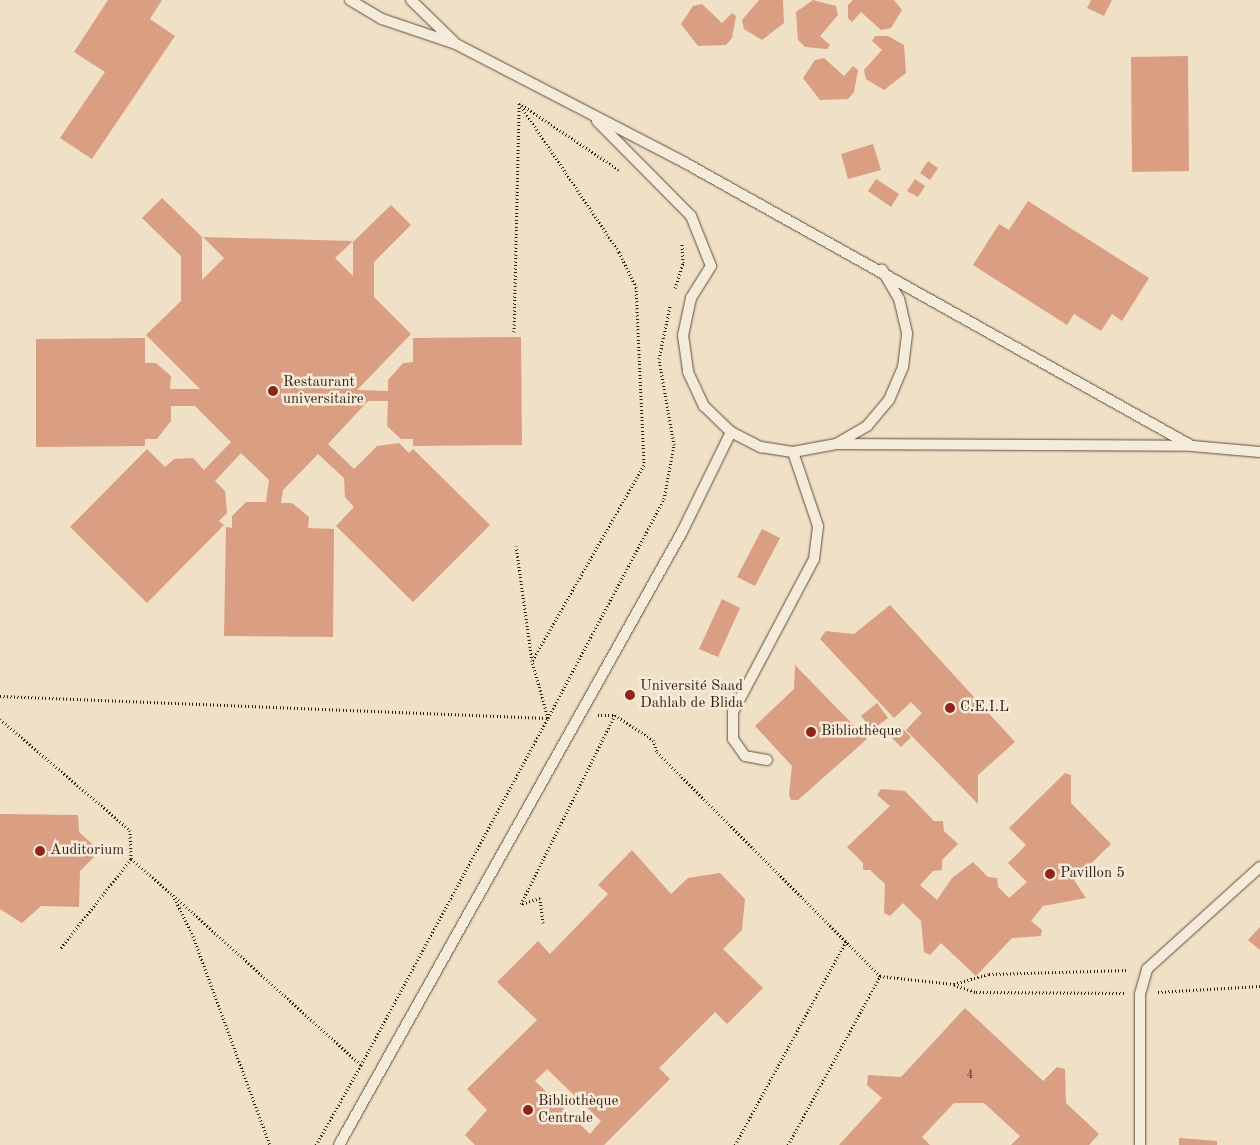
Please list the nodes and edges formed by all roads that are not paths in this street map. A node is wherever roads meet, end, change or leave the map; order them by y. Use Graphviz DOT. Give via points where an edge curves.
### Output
graph roads {
  1 [pos="350,0"];
  2 [pos="411,0"];
  3 [pos="456,44"];
  4 [pos="587,112"];
  5 [pos="882,269"];
  6 [pos="731,432"];
  7 [pos="836,444"];
  8 [pos="1192,446"];
  9 [pos="793,452"];
  10 [pos="1260,453"];
  11 [pos="767,760"];
  12 [pos="1260,867"];
  13 [pos="340,1145"];
  14 [pos="1140,1145"];
  1 -- 3 [label="lane" via="382,19"];
  2 -- 3 [label="lane"];
  3 -- 4 [label="lane"];
  4 -- 5 [label="lane"];
  4 -- 6 [label="lane" via="691,216 711,266 689,307 683,335 688,372 704,406"];
  5 -- 7 [label="lane" via="899,299 907,333 903,368 890,400 866,426"];
  5 -- 8 [label="lane"];
  6 -- 9 [label="lane" via="761,447"];
  6 -- 13 [label="lane" via="677,540"];
  7 -- 8 [label="lane"];
  7 -- 9 [label="lane"];
  8 -- 10 [label="lane"];
  9 -- 11 [label="lane" via="818,526 814,559 733,712 733,739 745,756"];
  12 -- 14 [label="lane" via="1147,969 1140,994"];
}
